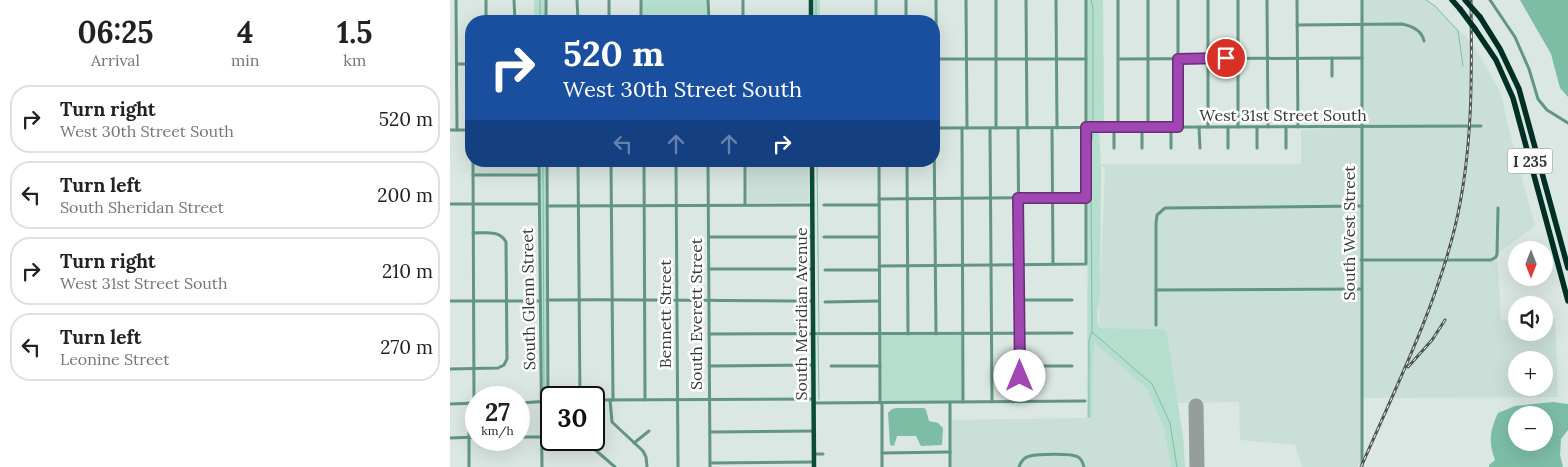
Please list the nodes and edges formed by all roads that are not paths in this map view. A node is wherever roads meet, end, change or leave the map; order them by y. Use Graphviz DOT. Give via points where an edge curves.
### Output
graph roads {
  1 [pos="456,0"];
  2 [pos="486,0"];
  3 [pos="514,0"];
  4 [pos="546,0"];
  5 [pos="577,0"];
  6 [pos="609,0"];
  7 [pos="640,0"];
  8 [pos="708,0"];
  9 [pos="742,0"];
  10 [pos="811,0"];
  11 [pos="876,0"];
  12 [pos="906,0"];
  13 [pos="936,0"];
  14 [pos="966,0"];
  15 [pos="996,0"];
  16 [pos="1026,0"];
  17 [pos="1056,0"];
  18 [pos="1086,0"];
  19 [pos="1118,0"];
  20 [pos="1148,0"];
  21 [pos="1178,0"];
  22 [pos="1208,0"];
  23 [pos="1238,0"];
  24 [pos="1267,0"];
  25 [pos="1297,0"];
  26 [pos="1362,0"];
  27 [pos="1452,0"];
  28 [pos="1465,0"];
  29 [pos="1490,0"];
  30 [pos="450,8"];
  31 [pos="456,8"];
  32 [pos="486,15"];
  33 [pos="515,15"];
  34 [pos="546,15"];
  35 [pos="578,15"];
  36 [pos="609,15"];
  37 [pos="641,15"];
  38 [pos="708,15"];
  39 [pos="743,15"];
  40 [pos="811,15"];
  41 [pos="876,15"];
  42 [pos="906,15"];
  43 [pos="936,15"];
  44 [pos="1297,25"];
  45 [pos="1362,25"];
  46 [pos="1424,41"];
  47 [pos="940,58"];
  48 [pos="966,58"];
  49 [pos="996,58"];
  50 [pos="1026,58"];
  51 [pos="1086,58"];
  52 [pos="1148,58"];
  53 [pos="1208,58"];
  54 [pos="1238,58"];
  55 [pos="1268,58"];
  56 [pos="1298,58"];
  57 [pos="1332,58"];
  58 [pos="1362,58"];
  59 [pos="1056,59"];
  60 [pos="1118,59"];
  61 [pos="1178,59"];
  62 [pos="457,64"];
  63 [pos="465,64"];
  64 [pos="1332,76"];
  65 [pos="450,95"];
  66 [pos="457,95"];
  67 [pos="1568,123"];
  68 [pos="1482,126"];
  69 [pos="1086,127"];
  70 [pos="1116,127"];
  71 [pos="1142,127"];
  72 [pos="1148,127"];
  73 [pos="1171,127"];
  74 [pos="1178,127"];
  75 [pos="1199,127"];
  76 [pos="1208,127"];
  77 [pos="1228,127"];
  78 [pos="1238,127"];
  79 [pos="1257,127"];
  80 [pos="1268,127"];
  81 [pos="1286,127"];
  82 [pos="1298,127"];
  83 [pos="1362,127"];
  84 [pos="940,128"];
  85 [pos="964,128"];
  86 [pos="990,128"];
  87 [pos="996,128"];
  88 [pos="1018,128"];
  89 [pos="1027,128"];
  90 [pos="1052,128"];
  91 [pos="1057,128"];
  92 [pos="450,130"];
  93 [pos="457,130"];
  94 [pos="465,130"];
  95 [pos="1114,148"];
  96 [pos="1142,148"];
  97 [pos="1171,148"];
  98 [pos="1200,148"];
  99 [pos="1228,148"];
  100 [pos="1257,148"];
  101 [pos="1286,148"];
  102 [pos="473,167"];
  103 [pos="539,167"];
  104 [pos="547,167"];
  105 [pos="578,167"];
  106 [pos="611,167"];
  107 [pos="644,167"];
  108 [pos="676,167"];
  109 [pos="708,167"];
  110 [pos="745,167"];
  111 [pos="812,167"];
  112 [pos="879,167"];
  113 [pos="906,167"];
  114 [pos="935,167"];
  115 [pos="539,174"];
  116 [pos="473,175"];
  117 [pos="935,198"];
  118 [pos="962,198"];
  119 [pos="990,198"];
  120 [pos="1018,198"];
  121 [pos="1052,198"];
  122 [pos="1086,198"];
  123 [pos="879,199"];
  124 [pos="907,199"];
  125 [pos="450,204"];
  126 [pos="473,204"];
  127 [pos="539,204"];
  128 [pos="813,204"];
  129 [pos="611,205"];
  130 [pos="644,205"];
  131 [pos="677,205"];
  132 [pos="708,205"];
  133 [pos="746,205"];
  134 [pos="824,205"];
  135 [pos="879,205"];
  136 [pos="547,206"];
  137 [pos="579,206"];
  138 [pos="1362,206"];
  139 [pos="1498,208"];
  140 [pos="473,233"];
  141 [pos="708,237"];
  142 [pos="813,237"];
  143 [pos="824,237"];
  144 [pos="879,238"];
  145 [pos="1361,260"];
  146 [pos="1053,264"];
  147 [pos="907,265"];
  148 [pos="935,265"];
  149 [pos="963,265"];
  150 [pos="991,265"];
  151 [pos="1019,265"];
  152 [pos="879,268"];
  153 [pos="1568,268"];
  154 [pos="813,269"];
  155 [pos="709,270"];
  156 [pos="824,270"];
  157 [pos="1361,289"];
  158 [pos="1156,290"];
  159 [pos="547,300"];
  160 [pos="579,300"];
  161 [pos="612,300"];
  162 [pos="644,300"];
  163 [pos="677,300"];
  164 [pos="1019,300"];
  165 [pos="1072,300"];
  166 [pos="450,301"];
  167 [pos="473,301"];
  168 [pos="507,301"];
  169 [pos="540,301"];
  170 [pos="813,301"];
  171 [pos="1568,301"];
  172 [pos="709,302"];
  173 [pos="825,302"];
  174 [pos="880,302"];
  175 [pos="1156,325"];
  176 [pos="991,333"];
  177 [pos="1019,333"];
  178 [pos="1072,333"];
  179 [pos="709,334"];
  180 [pos="813,334"];
  181 [pos="880,334"];
  182 [pos="908,334"];
  183 [pos="936,334"];
  184 [pos="963,334"];
  185 [pos="709,366"];
  186 [pos="814,366"];
  187 [pos="830,366"];
  188 [pos="880,366"];
  189 [pos="1020,366"];
  190 [pos="1072,366"];
  191 [pos="450,369"];
  192 [pos="474,369"];
  193 [pos="474,386"];
  194 [pos="542,386"];
  195 [pos="550,386"];
  196 [pos="580,386"];
  197 [pos="709,399"];
  198 [pos="605,400"];
  199 [pos="611,400"];
  200 [pos="645,400"];
  201 [pos="678,400"];
  202 [pos="814,401"];
  203 [pos="1086,401"];
  204 [pos="950,402"];
  205 [pos="963,402"];
  206 [pos="992,402"];
  207 [pos="1020,402"];
  208 [pos="465,403"];
  209 [pos="881,403"];
  210 [pos="450,404"];
  211 [pos="649,431"];
  212 [pos="814,431"];
  213 [pos="710,432"];
  214 [pos="450,438"];
  215 [pos="465,438"];
  216 [pos="634,443"];
  217 [pos="469,451"];
  218 [pos="542,451"];
  219 [pos="596,451"];
  220 [pos="950,452"];
  221 [pos="882,453"];
  222 [pos="814,454"];
  223 [pos="823,454"];
  224 [pos="710,465"];
  225 [pos="814,465"];
  226 [pos="469,467"];
  227 [pos="542,467"];
  228 [pos="615,467"];
  229 [pos="647,467"];
  230 [pos="678,467"];
  231 [pos="882,467"];
  232 [pos="950,467"];
  233 [pos="1019,467"];
  234 [pos="1084,467"];
  235 [pos="1362,467"];
  1 -- 31 [label="street"];
  2 -- 32 [label="street"];
  3 -- 33 [label="street"];
  4 -- 34 [label="street"];
  5 -- 35 [label="street"];
  6 -- 36 [label="street"];
  7 -- 37 [label="street"];
  8 -- 38 [label="street"];
  9 -- 39 [label="street"];
  10 -- 40 [label="main road"];
  11 -- 41 [label="street"];
  12 -- 42 [label="street"];
  13 -- 43 [label="street"];
  14 -- 48 [label="street"];
  15 -- 49 [label="street"];
  16 -- 50 [label="street"];
  17 -- 59 [label="street"];
  18 -- 51 [label="street"];
  19 -- 60 [label="street"];
  20 -- 52 [label="street"];
  21 -- 61 [label="street"];
  22 -- 53 [label="street"];
  23 -- 54 [label="street"];
  24 -- 55 [label="street"];
  25 -- 44 [label="street"];
  26 -- 45 [label="street, South West Street"];
  27 -- 171 [label="highway, I 235, bridge" via="1496,60 1513,98"];
  28 -- 153 [label="highway, I 235, bridge" via="1480,17 1519,89"];
  29 -- 67 [label="street" via="1515,37 1541,104"];
  30 -- 31 [label="street"];
  31 -- 62 [label="street"];
  44 -- 45 [label="street"];
  44 -- 56 [label="street"];
  45 -- 46 [label="street" via="1409,26 1422,34"];
  45 -- 58 [label="street, South West Street"];
  47 -- 48 [label="street"];
  48 -- 49 [label="street"];
  48 -- 85 [label="street"];
  49 -- 50 [label="street"];
  49 -- 87 [label="street"];
  50 -- 59 [label="street"];
  50 -- 89 [label="street"];
  51 -- 59 [label="street"];
  51 -- 69 [label="street"];
  52 -- 60 [label="street"];
  52 -- 61 [label="street"];
  52 -- 72 [label="street"];
  53 -- 54 [label="street"];
  53 -- 61 [label="street"];
  53 -- 76 [label="street"];
  54 -- 55 [label="street"];
  54 -- 78 [label="street"];
  55 -- 56 [label="street"];
  55 -- 80 [label="street"];
  56 -- 57 [label="street"];
  56 -- 82 [label="street"];
  57 -- 58 [label="street"];
  57 -- 64 [label="street"];
  58 -- 83 [label="street, South West Street"];
  59 -- 91 [label="street"];
  60 -- 70 [label="street"];
  61 -- 74 [label="street"];
  62 -- 63 [label="street"];
  62 -- 66 [label="street"];
  65 -- 66 [label="street"];
  66 -- 93 [label="street"];
  68 -- 83 [label="street, West 31st Street South"];
  69 -- 70 [label="street, West 31st Street South"];
  69 -- 91 [label="street, West 31st Street South"];
  69 -- 122 [label="street"];
  70 -- 71 [label="street, West 31st Street South"];
  70 -- 95 [label="street"];
  71 -- 72 [label="street, West 31st Street South"];
  71 -- 96 [label="street"];
  72 -- 73 [label="street, West 31st Street South"];
  73 -- 74 [label="street, West 31st Street South"];
  73 -- 97 [label="street"];
  74 -- 75 [label="street, West 31st Street South"];
  75 -- 76 [label="street, West 31st Street South"];
  75 -- 98 [label="street"];
  76 -- 77 [label="street, West 31st Street South"];
  77 -- 78 [label="street, West 31st Street South"];
  77 -- 99 [label="street"];
  78 -- 79 [label="street, West 31st Street South"];
  79 -- 80 [label="street, West 31st Street South"];
  79 -- 100 [label="street"];
  80 -- 81 [label="street, West 31st Street South"];
  81 -- 82 [label="street, West 31st Street South"];
  81 -- 101 [label="street"];
  82 -- 83 [label="street, West 31st Street South"];
  83 -- 138 [label="street, South West Street"];
  84 -- 85 [label="street, West 31st Street South"];
  85 -- 86 [label="street, West 31st Street South"];
  85 -- 118 [label="street"];
  86 -- 87 [label="street, West 31st Street South"];
  86 -- 119 [label="street"];
  87 -- 88 [label="street, West 31st Street South"];
  88 -- 89 [label="street, West 31st Street South"];
  88 -- 120 [label="street"];
  89 -- 90 [label="street, West 31st Street South"];
  90 -- 91 [label="street, West 31st Street South"];
  90 -- 121 [label="street"];
  92 -- 93 [label="street"];
  93 -- 94 [label="street"];
  102 -- 116 [label="street"];
  103 -- 115 [label="street, South Glenn Street"];
  104 -- 136 [label="street"];
  105 -- 137 [label="street"];
  106 -- 129 [label="street"];
  107 -- 130 [label="street"];
  108 -- 131 [label="street, Bennett Street"];
  109 -- 132 [label="street, South Everett Street"];
  110 -- 133 [label="street"];
  111 -- 128 [label="main road, South Meridian Avenue"];
  112 -- 123 [label="street"];
  113 -- 124 [label="street"];
  114 -- 117 [label="street"];
  115 -- 116 [label="street"];
  115 -- 127 [label="street, South Glenn Street"];
  116 -- 126 [label="street"];
  117 -- 118 [label="street"];
  117 -- 124 [label="street"];
  117 -- 148 [label="street"];
  118 -- 119 [label="street"];
  118 -- 149 [label="street"];
  119 -- 120 [label="street"];
  119 -- 150 [label="street"];
  120 -- 121 [label="street"];
  120 -- 151 [label="street"];
  121 -- 122 [label="street"];
  121 -- 146 [label="street"];
  122 -- 146 [label="street" via="1086,264"];
  123 -- 124 [label="street"];
  123 -- 135 [label="street"];
  124 -- 147 [label="street"];
  125 -- 126 [label="street"];
  126 -- 127 [label="street"];
  126 -- 140 [label="street"];
  127 -- 169 [label="street, South Glenn Street"];
  128 -- 133 [label="street"];
  128 -- 142 [label="main road, South Meridian Avenue"];
  129 -- 130 [label="street"];
  129 -- 137 [label="street"];
  129 -- 161 [label="street"];
  130 -- 131 [label="street"];
  130 -- 162 [label="street"];
  131 -- 132 [label="street"];
  131 -- 163 [label="street, Bennett Street"];
  132 -- 133 [label="street"];
  132 -- 141 [label="street, South Everett Street"];
  134 -- 135 [label="street"];
  135 -- 144 [label="street"];
  136 -- 137 [label="street"];
  136 -- 159 [label="street"];
  137 -- 160 [label="street"];
  138 -- 145 [label="street, South West Street"];
  138 -- 158 [label="street" via="1164,208 1156,223"];
  139 -- 145 [label="street" via="1497,254 1494,258"];
  140 -- 167 [label="street"];
  140 -- 168 [label="street" via="496,233 504,237 507,246"];
  141 -- 142 [label="street"];
  141 -- 155 [label="street, South Everett Street"];
  142 -- 154 [label="main road, South Meridian Avenue"];
  143 -- 144 [label="street"];
  144 -- 152 [label="street"];
  145 -- 157 [label="street, South West Street"];
  146 -- 151 [label="street"];
  147 -- 148 [label="street"];
  147 -- 152 [label="street"];
  147 -- 182 [label="street"];
  148 -- 149 [label="street"];
  148 -- 183 [label="street"];
  149 -- 150 [label="street"];
  149 -- 184 [label="street"];
  150 -- 151 [label="street"];
  150 -- 176 [label="street"];
  151 -- 164 [label="street"];
  152 -- 156 [label="street"];
  152 -- 174 [label="street"];
  154 -- 155 [label="street"];
  154 -- 170 [label="main road, South Meridian Avenue"];
  155 -- 172 [label="street, South Everett Street"];
  157 -- 158 [label="street"];
  157 -- 235 [label="street, South West Street"];
  158 -- 175 [label="street"];
  159 -- 160 [label="street"];
  159 -- 195 [label="street"];
  160 -- 161 [label="street"];
  160 -- 196 [label="street"];
  161 -- 162 [label="street"];
  161 -- 199 [label="street"];
  162 -- 163 [label="street"];
  162 -- 200 [label="street"];
  163 -- 172 [label="street"];
  163 -- 201 [label="street, Bennett Street"];
  164 -- 165 [label="street"];
  164 -- 177 [label="street"];
  166 -- 167 [label="street"];
  167 -- 168 [label="street"];
  167 -- 192 [label="street"];
  168 -- 169 [label="street"];
  168 -- 192 [label="street" via="507,359 496,369"];
  169 -- 194 [label="street, South Glenn Street"];
  170 -- 172 [label="street"];
  170 -- 180 [label="main road, South Meridian Avenue"];
  172 -- 179 [label="street, South Everett Street"];
  173 -- 174 [label="street"];
  174 -- 181 [label="street"];
  176 -- 177 [label="street"];
  176 -- 184 [label="street"];
  176 -- 206 [label="street"];
  177 -- 178 [label="street"];
  177 -- 189 [label="street"];
  179 -- 180 [label="street"];
  179 -- 185 [label="street, South Everett Street"];
  180 -- 181 [label="street"];
  180 -- 186 [label="main road, South Meridian Avenue"];
  181 -- 182 [label="street"];
  181 -- 188 [label="street"];
  182 -- 183 [label="street"];
  183 -- 184 [label="street"];
  184 -- 205 [label="street"];
  185 -- 186 [label="street"];
  185 -- 197 [label="street, South Everett Street"];
  186 -- 202 [label="main road, South Meridian Avenue"];
  187 -- 188 [label="street"];
  188 -- 209 [label="street"];
  189 -- 190 [label="street"];
  189 -- 207 [label="street"];
  191 -- 192 [label="street"];
  192 -- 193 [label="street"];
  197 -- 201 [label="street"];
  197 -- 202 [label="street"];
  197 -- 213 [label="street, South Everett Street"];
  198 -- 199 [label="street"];
  199 -- 200 [label="street"];
  199 -- 216 [label="street" via="612,422"];
  200 -- 201 [label="street"];
  201 -- 230 [label="street, Bennett Street"];
  202 -- 209 [label="street"];
  202 -- 212 [label="main road, South Meridian Avenue"];
  203 -- 207 [label="street"];
  204 -- 205 [label="street"];
  204 -- 209 [label="street"];
  204 -- 220 [label="street"];
  205 -- 206 [label="street"];
  206 -- 207 [label="street"];
  208 -- 210 [label="street"];
  209 -- 221 [label="street"];
  211 -- 216 [label="street"];
  212 -- 213 [label="street"];
  212 -- 222 [label="main road, South Meridian Avenue"];
  213 -- 224 [label="street, South Everett Street"];
  214 -- 215 [label="street"];
  216 -- 229 [label="street" via="645,455"];
  217 -- 226 [label="street"];
  218 -- 227 [label="street, South Glenn Street"];
  219 -- 228 [label="street"];
  220 -- 221 [label="street"];
  220 -- 232 [label="street"];
  221 -- 231 [label="street"];
  222 -- 223 [label="street"];
  222 -- 225 [label="main road, South Meridian Avenue"];
  224 -- 225 [label="street"];
  233 -- 234 [label="street" via="1022,460 1031,455 1070,455 1080,458"];
}
